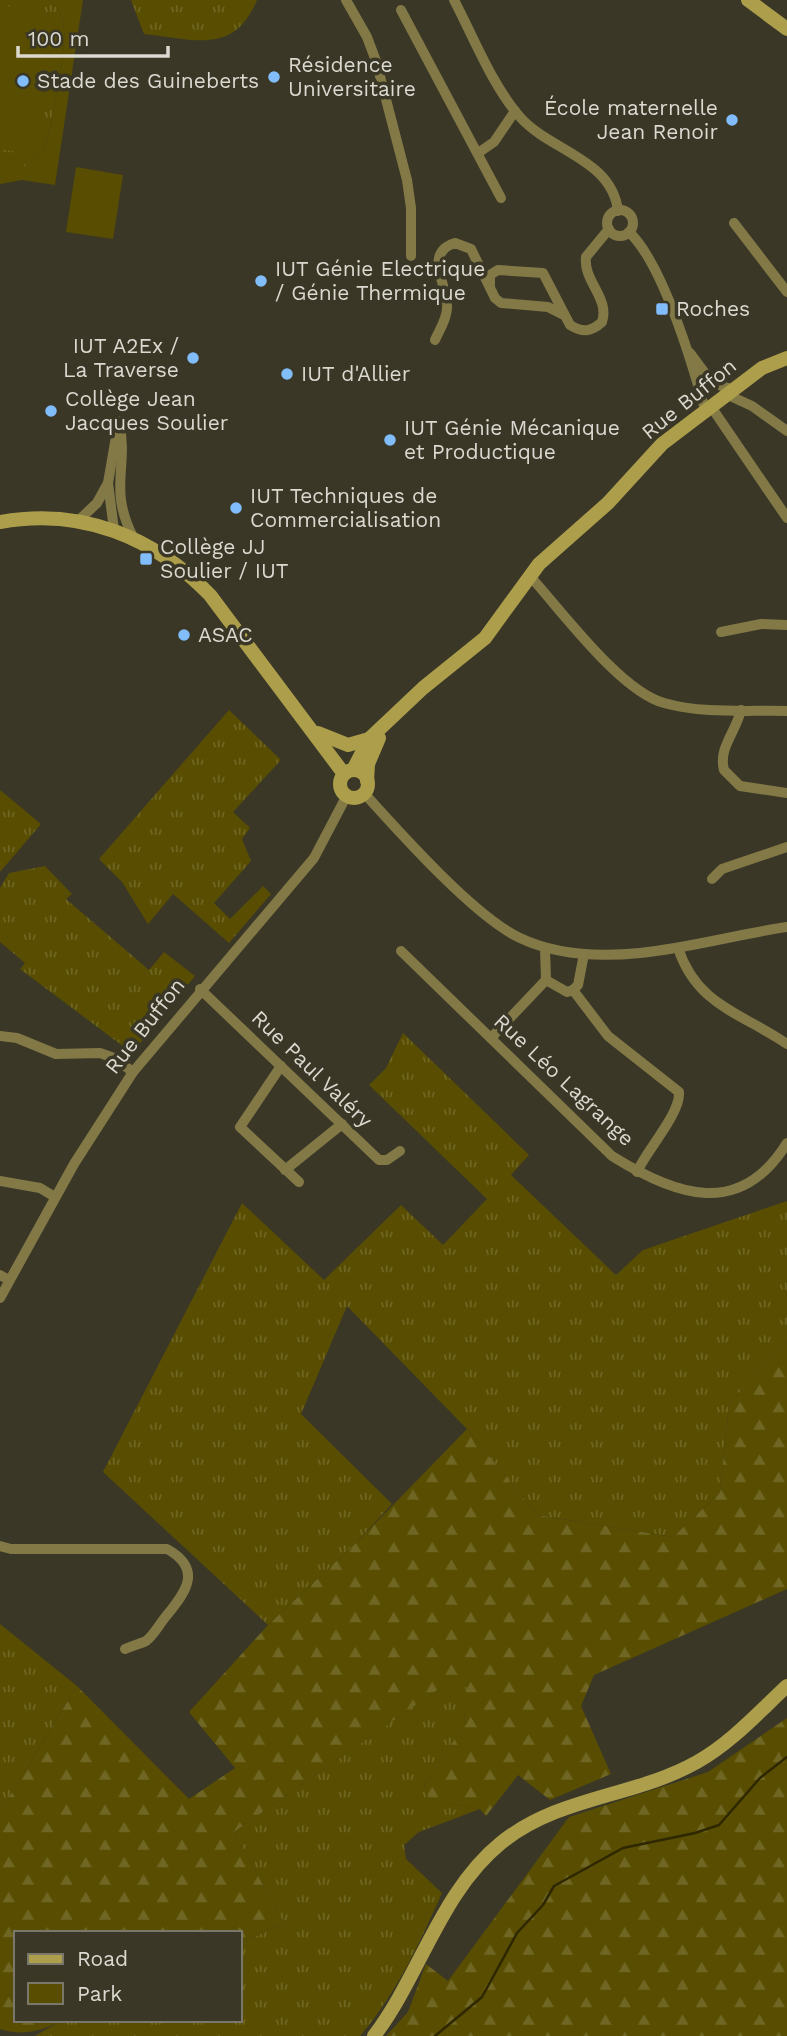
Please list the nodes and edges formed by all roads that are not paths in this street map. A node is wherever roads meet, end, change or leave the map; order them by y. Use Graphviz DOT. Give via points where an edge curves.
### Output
graph roads {
  1 [pos="346,0"];
  2 [pos="454,0"];
  3 [pos="748,0"];
  4 [pos="401,10"];
  5 [pos="787,29"];
  6 [pos="515,111"];
  7 [pos="478,153"];
  8 [pos="501,198"];
  9 [pos="618,211"];
  10 [pos="734,223"];
  11 [pos="608,229"];
  12 [pos="629,232"];
  13 [pos="411,256"];
  14 [pos="479,263"];
  15 [pos="498,270"];
  16 [pos="490,287"];
  17 [pos="787,292"];
  18 [pos="564,316"];
  19 [pos="435,340"];
  20 [pos="688,350"];
  21 [pos="787,358"];
  22 [pos="732,392"];
  23 [pos="709,410"];
  24 [pos="787,431"];
  25 [pos="108,483"];
  26 [pos="787,517"];
  27 [pos="78,521"];
  28 [pos="0,522"];
  29 [pos="114,530"];
  30 [pos="133,537"];
  31 [pos="529,575"];
  32 [pos="787,625"];
  33 [pos="721,632"];
  34 [pos="741,710"];
  35 [pos="787,711"];
  36 [pos="389,721"];
  37 [pos="314,731"];
  38 [pos="369,739"];
  39 [pos="349,772"];
  40 [pos="366,787"];
  41 [pos="787,793"];
  42 [pos="346,797"];
  43 [pos="787,847"];
  44 [pos="712,879"];
  45 [pos="787,927"];
  46 [pos="545,948"];
  47 [pos="678,948"];
  48 [pos="401,951"];
  49 [pos="584,954"];
  50 [pos="546,980"];
  51 [pos="200,989"];
  52 [pos="573,990"];
  53 [pos="0,1036"];
  54 [pos="491,1038"];
  55 [pos="787,1044"];
  56 [pos="281,1066"];
  57 [pos="133,1072"];
  58 [pos="342,1124"];
  59 [pos="787,1143"];
  60 [pos="400,1151"];
  61 [pos="285,1170"];
  62 [pos="637,1172"];
  63 [pos="0,1181"];
  64 [pos="299,1182"];
  65 [pos="55,1197"];
  66 [pos="5,1277"];
  67 [pos="0,1297"];
  68 [pos="0,1546"];
  69 [pos="125,1649"];
  70 [pos="787,1686"];
  71 [pos="374,2036"];
  1 -- 13 [label="street" via="376,61 407,180"];
  2 -- 6 [label="street"];
  3 -- 5 [label="main road"];
  4 -- 7 [label="street"];
  6 -- 7 [label="street" via="494,142"];
  6 -- 9 [label="street" via="533,129 594,169 612,191"];
  7 -- 8 [label="street"];
  9 -- 11 [label="street" via="608,217"];
  9 -- 12 [label="street" via="630,216"];
  10 -- 17 [label="street"];
  11 -- 12 [label="street" via="618,236"];
  11 -- 18 [label="street" via="588,252 585,264 604,306 602,322 595,329 578,330"];
  12 -- 20 [label="street" via="648,257"];
  14 -- 15 [label="street"];
  14 -- 16 [label="street"];
  14 -- 19 [label="street" via="465,244 451,244 441,252 438,269 447,308"];
  15 -- 16 [label="street" via="490,275"];
  15 -- 18 [label="street" via="543,273"];
  16 -- 18 [label="street" via="501,303 548,307"];
  20 -- 22 [label="street" via="709,380"];
  20 -- 23 [label="street"];
  21 -- 22 [label="main road, Rue Buffon" via="762,368"];
  22 -- 23 [label="main road, Rue Buffon"];
  22 -- 24 [label="street"];
  23 -- 26 [label="street"];
  23 -- 31 [label="main road, Rue Buffon" via="662,444 608,503"];
  25 -- 27 [label="street" via="97,503"];
  25 -- 29 [label="street"];
  25 -- 30 [label="street" via="119,421 123,440 119,500"];
  27 -- 28 [label="main road" via="37,517"];
  27 -- 29 [label="main road"];
  29 -- 30 [label="main road"];
  30 -- 37 [label="main road" via="190,574 210,595"];
  31 -- 34 [label="street" via="640,692 662,703 694,709"];
  31 -- 36 [label="main road, Rue Buffon" via="485,638"];
  32 -- 33 [label="street" via="761,624"];
  34 -- 35 [label="street"];
  34 -- 41 [label="street" via="722,751 724,771 740,786"];
  36 -- 38 [label="main road, Rue Buffon"];
  36 -- 40 [label="main road, Rue Buffon" via="368,764"];
  37 -- 38 [label="main road" via="348,745"];
  37 -- 39 [label="main road"];
  38 -- 39 [label="main road, Rue Buffon"];
  39 -- 40 [label="main road" via="362,773"];
  39 -- 42 [label="main road" via="340,786"];
  40 -- 42 [label="main road" via="354,799"];
  40 -- 46 [label="street" via="456,887 498,924"];
  42 -- 51 [label="street, Rue Buffon" via="314,858"];
  43 -- 44 [label="street" via="722,869"];
  45 -- 47 [label="street"];
  46 -- 49 [label="street"];
  46 -- 50 [label="street"];
  47 -- 49 [label="street"];
  47 -- 55 [label="street" via="703,992"];
  48 -- 54 [label="street, Rue Léo Lagrange"];
  49 -- 52 [label="street"];
  50 -- 52 [label="street" via="560,989"];
  50 -- 54 [label="street"];
  51 -- 56 [label="street, Rue Paul Valéry"];
  51 -- 57 [label="street, Rue Buffon"];
  52 -- 62 [label="street" via="608,1036 679,1092 676,1108"];
  53 -- 57 [label="street" via="56,1054 100,1053"];
  54 -- 62 [label="street, Rue Léo Lagrange" via="612,1156"];
  56 -- 58 [label="street, Rue Paul Valéry"];
  56 -- 61 [label="street" via="240,1127"];
  57 -- 65 [label="street, Rue Buffon"];
  58 -- 60 [label="street, Rue Paul Valéry" via="379,1160"];
  58 -- 61 [label="street"];
  59 -- 62 [label="street, Rue Léo Lagrange" via="766,1171 727,1192 691,1193"];
  61 -- 64 [label="street"];
  63 -- 65 [label="street" via="40,1188"];
  65 -- 66 [label="street, Rue Buffon"];
  66 -- 67 [label="street, Rue Buffon"];
  68 -- 69 [label="street" via="167,1549 177,1555 186,1566 186,1592 146,1640"];
  70 -- 71 [label="main road" via="697,1762 567,1805 533,1820 502,1842 473,1869 451,1900 393,2010"];
}
